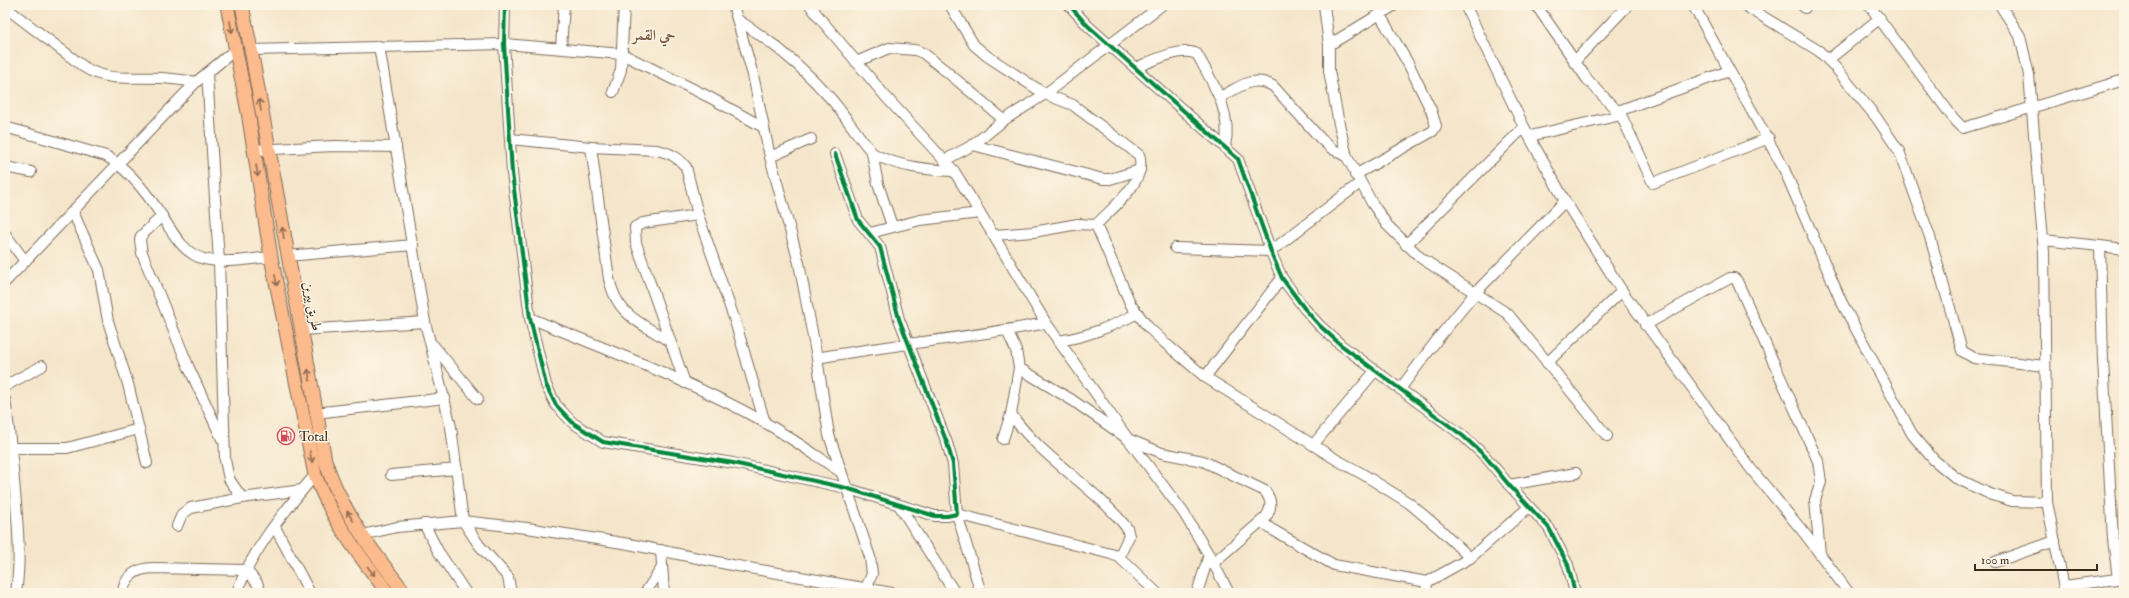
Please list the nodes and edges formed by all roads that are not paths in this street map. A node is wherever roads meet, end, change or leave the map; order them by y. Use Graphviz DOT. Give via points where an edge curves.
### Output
graph roads {
  1 [pos="227,5"];
  2 [pos="242,5"];
  3 [pos="506,5"];
  4 [pos="564,5"];
  5 [pos="624,5"];
  6 [pos="733,5"];
  7 [pos="802,5"];
  8 [pos="810,5"];
  9 [pos="950,5"];
  10 [pos="1069,5"];
  11 [pos="1162,5"];
  12 [pos="1324,5"];
  13 [pos="1395,5"];
  14 [pos="1465,5"];
  15 [pos="1536,5"];
  16 [pos="1628,5"];
  17 [pos="1693,5"];
  18 [pos="1744,5"];
  19 [pos="1869,5"];
  20 [pos="2000,5"];
  21 [pos="5,7"];
  22 [pos="1380,15"];
  23 [pos="818,16"];
  24 [pos="1880,18"];
  25 [pos="738,20"];
  26 [pos="504,44"];
  27 [pos="1110,44"];
  28 [pos="1329,45"];
  29 [pos="379,46"];
  30 [pos="561,47"];
  31 [pos="235,50"];
  32 [pos="251,50"];
  33 [pos="622,54"];
  34 [pos="1828,60"];
  35 [pos="856,62"];
  36 [pos="1574,62"];
  37 [pos="1134,68"];
  38 [pos="1729,71"];
  39 [pos="207,73"];
  40 [pos="2124,80"];
  41 [pos="196,82"];
  42 [pos="613,92"];
  43 [pos="1045,94"];
  44 [pos="1220,97"];
  45 [pos="2032,106"];
  46 [pos="1619,113"];
  47 [pos="1004,120"];
  48 [pos="5,127"];
  49 [pos="764,127"];
  50 [pos="1524,127"];
  51 [pos="1530,136"];
  52 [pos="1769,138"];
  53 [pos="510,139"];
  54 [pos="811,139"];
  55 [pos="973,145"];
  56 [pos="396,146"];
  57 [pos="1225,146"];
  58 [pos="591,147"];
  59 [pos="269,148"];
  60 [pos="254,150"];
  61 [pos="834,154"];
  62 [pos="872,154"];
  63 [pos="770,157"];
  64 [pos="1347,157"];
  65 [pos="945,160"];
  66 [pos="118,163"];
  67 [pos="5,167"];
  68 [pos="1140,170"];
  69 [pos="954,171"];
  70 [pos="31,172"];
  71 [pos="1357,179"];
  72 [pos="1565,201"];
  73 [pos="73,212"];
  74 [pos="980,213"];
  75 [pos="698,215"];
  76 [pos="162,216"];
  77 [pos="1096,225"];
  78 [pos="892,226"];
  79 [pos="870,233"];
  80 [pos="5,234"];
  81 [pos="995,235"];
  82 [pos="2043,240"];
  83 [pos="413,245"];
  84 [pos="1406,245"];
  85 [pos="2100,246"];
  86 [pos="1175,248"];
  87 [pos="2124,249"];
  88 [pos="1271,251"];
  89 [pos="287,256"];
  90 [pos="271,257"];
  91 [pos="219,261"];
  92 [pos="25,262"];
  93 [pos="1282,278"];
  94 [pos="5,282"];
  95 [pos="1622,291"];
  96 [pos="1476,292"];
  97 [pos="1138,313"];
  98 [pos="530,318"];
  99 [pos="425,322"];
  100 [pos="1046,323"];
  101 [pos="1645,325"];
  102 [pos="302,330"];
  103 [pos="1007,331"];
  104 [pos="670,341"];
  105 [pos="1058,341"];
  106 [pos="431,342"];
  107 [pos="908,344"];
  108 [pos="817,358"];
  109 [pos="1546,362"];
  110 [pos="42,366"];
  111 [pos="2045,366"];
  112 [pos="1019,368"];
  113 [pos="1375,371"];
  114 [pos="1205,377"];
  115 [pos="685,383"];
  116 [pos="5,386"];
  117 [pos="1400,390"];
  118 [pos="445,398"];
  119 [pos="478,399"];
  120 [pos="5,400"];
  121 [pos="315,413"];
  122 [pos="1012,414"];
  123 [pos="765,422"];
  124 [pos="139,428"];
  125 [pos="1607,436"];
  126 [pos="1003,438"];
  127 [pos="1128,439"];
  128 [pos="224,442"];
  129 [pos="1313,445"];
  130 [pos="12,448"];
  131 [pos="147,463"];
  132 [pos="457,469"];
  133 [pos="841,472"];
  134 [pos="1576,473"];
  135 [pos="392,475"];
  136 [pos="315,476"];
  137 [pos="1509,485"];
  138 [pos="846,488"];
  139 [pos="302,490"];
  140 [pos="242,498"];
  141 [pos="2047,502"];
  142 [pos="898,505"];
  143 [pos="1529,507"];
  144 [pos="957,514"];
  145 [pos="463,521"];
  146 [pos="1262,522"];
  147 [pos="424,524"];
  148 [pos="178,526"];
  149 [pos="275,527"];
  150 [pos="362,535"];
  151 [pos="2055,541"];
  152 [pos="661,550"];
  153 [pos="1820,554"];
  154 [pos="1119,557"];
  155 [pos="1470,558"];
  156 [pos="1211,559"];
  157 [pos="1995,562"];
  158 [pos="661,569"];
  159 [pos="246,570"];
  160 [pos="2121,578"];
  161 [pos="1427,582"];
  162 [pos="866,588"];
  163 [pos="2065,589"];
  164 [pos="16,593"];
  165 [pos="123,593"];
  166 [pos="237,593"];
  167 [pos="261,593"];
  168 [pos="310,593"];
  169 [pos="388,593"];
  170 [pos="405,593"];
  171 [pos="466,593"];
  172 [pos="511,593"];
  173 [pos="645,593"];
  174 [pos="664,593"];
  175 [pos="892,593"];
  176 [pos="955,593"];
  177 [pos="981,593"];
  178 [pos="1157,593"];
  179 [pos="1197,593"];
  180 [pos="1229,593"];
  181 [pos="1426,593"];
  182 [pos="1575,593"];
  183 [pos="1849,593"];
  1 -- 31 [label="main road, one-way"];
  2 -- 32 [label="main road, طريق بيرين"];
  3 -- 26 [label="street"];
  4 -- 30 [label="street"];
  5 -- 33 [label="street"];
  6 -- 25 [label="street"];
  7 -- 23 [label="street"];
  8 -- 23 [label="street"];
  9 -- 43 [label="street" via="974,45"];
  10 -- 27 [label="street" via="1088,26"];
  11 -- 27 [label="street"];
  12 -- 28 [label="street"];
  13 -- 22 [label="street"];
  14 -- 50 [label="street"];
  15 -- 36 [label="street"];
  16 -- 36 [label="street"];
  17 -- 38 [label="street"];
  18 -- 34 [label="street" via="1797,37"];
  19 -- 24 [label="street"];
  20 -- 45 [label="street" via="2020,36 2025,52"];
  21 -- 41 [label="street" via="97,74 111,78 162,78"];
  22 -- 28 [label="street"];
  22 -- 71 [label="street" via="1408,64 1431,110 1436,126 1433,131"];
  23 -- 35 [label="street"];
  24 -- 34 [label="street"];
  24 -- 45 [label="street" via="1963,128"];
  25 -- 49 [label="street"];
  25 -- 62 [label="street" via="780,49 807,73 846,116"];
  26 -- 29 [label="street"];
  26 -- 30 [label="street"];
  26 -- 53 [label="street"];
  27 -- 37 [label="street"];
  27 -- 43 [label="street"];
  28 -- 64 [label="street" via="1333,100"];
  29 -- 32 [label="street"];
  29 -- 56 [label="street"];
  30 -- 33 [label="street"];
  31 -- 39 [label="street"];
  31 -- 60 [label="main road"];
  59 -- 32 [label="main road, طريق بيرين, one-way"];
  33 -- 42 [label="street" via="621,70"];
  33 -- 49 [label="street"];
  34 -- 111 [label="street" via="1876,116 1899,151 1930,237 1962,351 1974,358"];
  35 -- 47 [label="street" via="890,48 923,53"];
  35 -- 65 [label="street"];
  36 -- 46 [label="street"];
  37 -- 44 [label="street" via="1172,54 1192,51 1197,54"];
  37 -- 57 [label="street" via="1203,130"];
  38 -- 46 [label="street"];
  38 -- 52 [label="street"];
  39 -- 41 [label="street"];
  39 -- 91 [label="street"];
  40 -- 45 [label="street"];
  41 -- 66 [label="street"];
  43 -- 47 [label="street"];
  43 -- 68 [label="street" via="1073,105 1128,146 1139,155"];
  44 -- 57 [label="street" via="1227,132"];
  44 -- 64 [label="street" via="1250,82 1265,82 1273,86 1331,148"];
  45 -- 82 [label="street"];
  46 -- 51 [label="street"];
  46 -- 52 [label="street" via="1653,183"];
  47 -- 55 [label="street"];
  48 -- 66 [label="street" via="106,156"];
  49 -- 63 [label="street"];
  50 -- 51 [label="street"];
  50 -- 84 [label="street"];
  51 -- 72 [label="street"];
  52 -- 141 [label="street" via="1841,301 1912,434 1934,460 1956,478 2012,501"];
  53 -- 58 [label="street"];
  53 -- 98 [label="street"];
  54 -- 63 [label="street"];
  55 -- 65 [label="street"];
  55 -- 68 [label="street" via="1103,179"];
  56 -- 59 [label="street"];
  56 -- 83 [label="street"];
  57 -- 88 [label="street" via="1238,159"];
  58 -- 75 [label="street" via="658,150 677,157 686,167"];
  58 -- 104 [label="street" via="609,280 616,300 641,323"];
  59 -- 60 [label="street"];
  89 -- 59 [label="main road, طريق بيرين, one-way"];
  60 -- 90 [label="main road, one-way"];
  61 -- 79 [label="street" via="858,220"];
  62 -- 69 [label="street" via="919,169"];
  62 -- 78 [label="street" via="878,184"];
  63 -- 108 [label="street" via="799,263"];
  64 -- 71 [label="street"];
  65 -- 69 [label="street"];
  66 -- 73 [label="street"];
  66 -- 76 [label="street"];
  67 -- 70 [label="street"];
  68 -- 77 [label="street" via="1134,184"];
  69 -- 74 [label="street"];
  71 -- 84 [label="street" via="1387,225"];
  71 -- 88 [label="street"];
  72 -- 95 [label="street"];
  72 -- 96 [label="street"];
  73 -- 92 [label="street"];
  73 -- 124 [label="street" via="99,270 108,321"];
  74 -- 78 [label="street"];
  74 -- 81 [label="street"];
  75 -- 104 [label="street" via="643,222 635,227 636,243"];
  75 -- 123 [label="street" via="735,321"];
  76 -- 91 [label="street" via="178,240 192,254 203,259"];
  76 -- 128 [label="street" via="141,236 142,253 188,368"];
  77 -- 81 [label="street" via="1078,224 1033,232"];
  77 -- 97 [label="street" via="1121,284"];
  78 -- 79 [label="street"];
  79 -- 107 [label="street" via="880,247"];
  80 -- 92 [label="street"];
  81 -- 100 [label="street"];
  82 -- 85 [label="street"];
  82 -- 111 [label="street"];
  83 -- 89 [label="street"];
  83 -- 99 [label="street"];
  84 -- 96 [label="street" via="1420,258"];
  85 -- 87 [label="street"];
  85 -- 160 [label="street" via="2113,539"];
  86 -- 88 [label="street"];
  88 -- 93 [label="street"];
  89 -- 102 [label="main road, طريق بيرين"];
  90 -- 91 [label="street"];
  90 -- 136 [label="main road, one-way"];
  91 -- 128 [label="street"];
  92 -- 94 [label="street"];
  93 -- 113 [label="street" via="1319,325"];
  93 -- 114 [label="street"];
  95 -- 101 [label="street"];
  95 -- 109 [label="street"];
  96 -- 109 [label="street" via="1508,314"];
  96 -- 117 [label="street"];
  97 -- 105 [label="street" via="1113,326 1080,338"];
  97 -- 114 [label="street" via="1165,343"];
  98 -- 115 [label="street"];
  98 -- 138 [label="street" via="546,385 556,405 573,423 592,436 617,446 733,463"];
  99 -- 102 [label="street"];
  99 -- 106 [label="street"];
  100 -- 103 [label="street"];
  100 -- 105 [label="street"];
  101 -- 153 [label="street" via="1668,352 1751,469"];
  101 -- 153 [label="street" via="1730,278 1737,281 1818,461 1821,482 1815,500"];
  121 -- 102 [label="main road, طريق بيرين, one-way"];
  103 -- 107 [label="street"];
  103 -- 112 [label="street" via="1016,350"];
  104 -- 115 [label="street"];
  105 -- 127 [label="street"];
  106 -- 118 [label="street"];
  106 -- 119 [label="street"];
  107 -- 108 [label="street"];
  107 -- 144 [label="street" via="948,448 954,476"];
  108 -- 133 [label="street" via="829,435"];
  109 -- 125 [label="street"];
  110 -- 116 [label="street"];
  111 -- 141 [label="street"];
  112 -- 122 [label="street"];
  112 -- 127 [label="street" via="1072,400"];
  113 -- 117 [label="street"];
  113 -- 129 [label="street"];
  114 -- 129 [label="street"];
  115 -- 123 [label="street"];
  117 -- 137 [label="street" via="1470,442"];
  118 -- 121 [label="street"];
  118 -- 132 [label="street"];
  120 -- 130 [label="street"];
  150 -- 121 [label="main road, طريق بيرين, one-way" via="342,504 331,480"];
  122 -- 126 [label="street"];
  122 -- 154 [label="street" via="1026,432 1089,489 1127,528 1128,536"];
  123 -- 133 [label="street"];
  124 -- 130 [label="street" via="67,448"];
  124 -- 131 [label="street"];
  127 -- 146 [label="street" via="1162,453 1203,461 1265,491 1270,497 1272,507"];
  127 -- 156 [label="street" via="1179,506"];
  128 -- 140 [label="street" via="226,470"];
  129 -- 155 [label="street" via="1409,503"];
  130 -- 164 [label="street" via="19,549"];
  132 -- 135 [label="street"];
  132 -- 145 [label="street"];
  133 -- 138 [label="street"];
  134 -- 137 [label="street"];
  136 -- 139 [label="street"];
  136 -- 169 [label="main road, one-way" via="338,526"];
  137 -- 143 [label="street"];
  138 -- 142 [label="street"];
  138 -- 162 [label="street" via="870,557 872,574"];
  139 -- 140 [label="street"];
  139 -- 149 [label="street"];
  140 -- 148 [label="street" via="186,509"];
  141 -- 151 [label="street"];
  142 -- 144 [label="street" via="935,516"];
  142 -- 176 [label="street"];
  143 -- 155 [label="street"];
  143 -- 182 [label="street" via="1549,528 1562,549"];
  144 -- 154 [label="street"];
  144 -- 177 [label="street"];
  145 -- 147 [label="street"];
  145 -- 152 [label="street" via="527,528"];
  145 -- 172 [label="street" via="479,545 508,576"];
  146 -- 156 [label="street"];
  146 -- 161 [label="street" via="1334,565"];
  147 -- 150 [label="street"];
  147 -- 171 [label="street" via="438,551"];
  149 -- 159 [label="street"];
  149 -- 168 [label="street"];
  150 -- 170 [label="main road, طريق بيرين"];
  151 -- 157 [label="street"];
  151 -- 163 [label="street"];
  152 -- 158 [label="street"];
  152 -- 162 [label="street"];
  153 -- 183 [label="street"];
  154 -- 178 [label="street"];
  155 -- 161 [label="street"];
  156 -- 179 [label="street"];
  156 -- 180 [label="street"];
  158 -- 173 [label="street"];
  158 -- 174 [label="street"];
  159 -- 165 [label="street" via="145,568 128,578"];
  159 -- 166 [label="street"];
  159 -- 167 [label="street" via="257,583"];
  160 -- 163 [label="street"];
  161 -- 181 [label="street"];
  162 -- 175 [label="street"];
}
